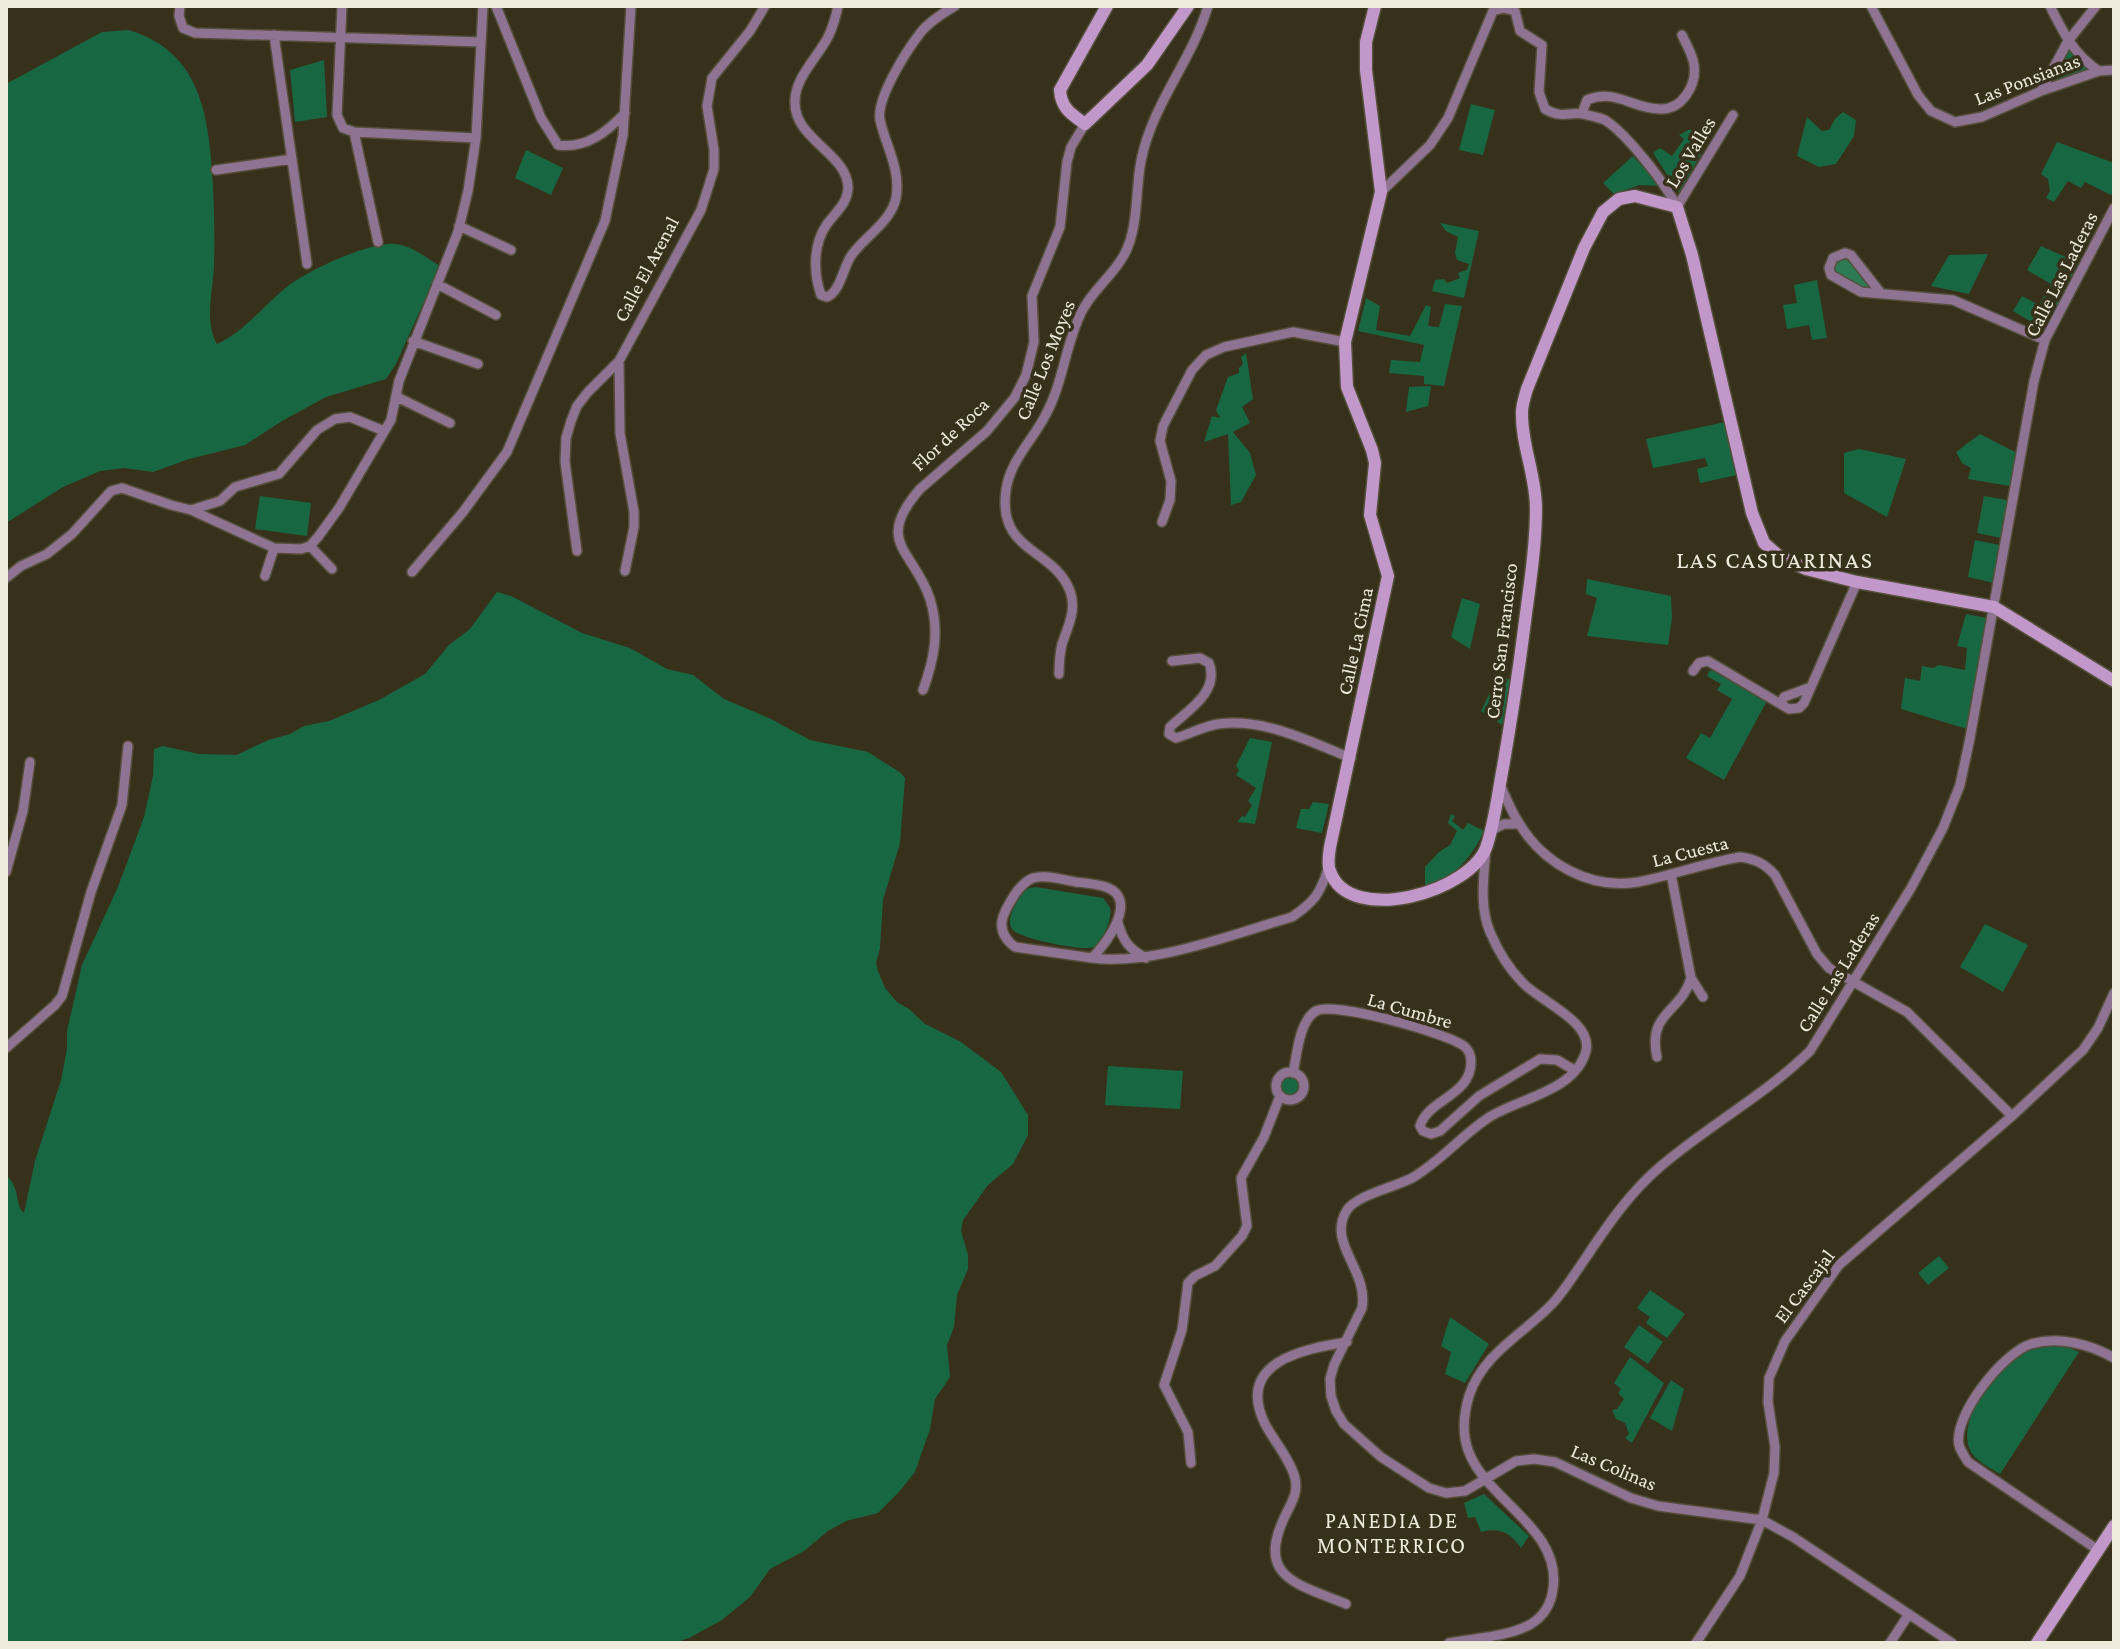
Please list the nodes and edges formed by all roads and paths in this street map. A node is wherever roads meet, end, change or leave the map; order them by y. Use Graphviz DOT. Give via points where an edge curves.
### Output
graph roads {
  1 [pos="180,6"];
  2 [pos="342,6"];
  3 [pos="483,6"];
  4 [pos="496,6"];
  5 [pos="631,6"];
  6 [pos="765,6"];
  7 [pos="838,6"];
  8 [pos="955,6"];
  9 [pos="1107,6"];
  10 [pos="1188,6"];
  11 [pos="1208,6"];
  12 [pos="1375,6"];
  13 [pos="1871,6"];
  14 [pos="2050,6"];
  15 [pos="2096,6"];
  16 [pos="274,35"];
  17 [pos="1682,35"];
  18 [pos="340,38"];
  19 [pos="2068,41"];
  20 [pos="481,42"];
  21 [pos="2114,70"];
  22 [pos="2099,71"];
  23 [pos="2041,91"];
  24 [pos="625,113"];
  25 [pos="1582,113"];
  26 [pos="1733,115"];
  27 [pos="1085,124"];
  28 [pos="354,132"];
  29 [pos="476,138"];
  30 [pos="292,159"];
  31 [pos="216,170"];
  32 [pos="1381,192"];
  33 [pos="1677,207"];
  34 [pos="2114,208"];
  35 [pos="459,226"];
  36 [pos="378,242"];
  37 [pos="511,250"];
  38 [pos="307,264"];
  39 [pos="437,284"];
  40 [pos="1880,292"];
  41 [pos="496,315"];
  42 [pos="2045,340"];
  43 [pos="413,341"];
  44 [pos="1345,342"];
  45 [pos="619,361"];
  46 [pos="478,364"];
  47 [pos="397,397"];
  48 [pos="450,423"];
  49 [pos="384,431"];
  50 [pos="191,510"];
  51 [pos="1162,522"];
  52 [pos="310,546"];
  53 [pos="274,548"];
  54 [pos="577,551"];
  55 [pos="332,569"];
  56 [pos="625,571"];
  57 [pos="412,572"];
  58 [pos="265,576"];
  59 [pos="6,578"];
  60 [pos="1857,582"];
  61 [pos="1994,607"];
  62 [pos="1172,661"];
  63 [pos="1693,671"];
  64 [pos="1059,674"];
  65 [pos="2114,681"];
  66 [pos="1811,687"];
  67 [pos="923,690"];
  68 [pos="1781,704"];
  69 [pos="128,746"];
  70 [pos="1351,758"];
  71 [pos="30,762"];
  72 [pos="1500,785"];
  73 [pos="1519,824"];
  74 [pos="1490,831"];
  75 [pos="1486,848"];
  76 [pos="1328,869"];
  77 [pos="6,872"];
  78 [pos="1671,874"];
  79 [pos="1118,923"];
  80 [pos="1092,958"];
  81 [pos="1146,958"];
  82 [pos="1691,978"];
  83 [pos="1853,982"];
  84 [pos="2114,993"];
  85 [pos="1703,997"];
  86 [pos="6,1048"];
  87 [pos="1657,1057"];
  88 [pos="1574,1070"];
  89 [pos="1293,1073"];
  90 [pos="1280,1096"];
  91 [pos="2012,1116"];
  92 [pos="1347,1342"];
  93 [pos="2114,1358"];
  94 [pos="1191,1463"];
  95 [pos="1484,1480"];
  96 [pos="1762,1520"];
  97 [pos="2114,1526"];
  98 [pos="2098,1550"];
  99 [pos="1346,1604"];
  100 [pos="1909,1614"];
  101 [pos="1449,1643"];
  102 [pos="1696,1643"];
  103 [pos="1890,1643"];
  104 [pos="1952,1643"];
  105 [pos="2037,1643"];
  1 -- 16 [label="street" via="183,28 195,33"];
  2 -- 18 [label="street"];
  3 -- 20 [label="street"];
  4 -- 24 [label="street" via="541,118 558,145 592,140"];
  5 -- 24 [label="street"];
  6 -- 45 [label="street, Calle El Arenal" via="712,78 707,106 714,150 710,187"];
  7 -- 8 [label="street" via="794,103 799,122 847,182 847,198 817,247 820,293 827,297 895,202 895,166 880,115 883,99 921,33"];
  9 -- 27 [label="street" via="1060,90 1067,111"];
  10 -- 27 [label="street, Flor de Roca" via="1147,65"];
  11 -- 64 [label="street, Calle Los Moyes" via="1147,137 1125,253 1079,316 1046,414 1013,466 1006,488 1006,512 1014,534 1053,567 1071,592 1071,621"];
  12 -- 32 [label="street, Calle La Cima" via="1366,70"];
  13 -- 23 [label="street, Las Ponsianas" via="1931,111 1955,122 1982,117"];
  14 -- 19 [label="street"];
  15 -- 19 [label="street"];
  16 -- 18 [label="street"];
  16 -- 30 [label="street"];
  17 -- 25 [label="street" via="1694,63 1693,83 1682,101 1662,110 1602,94 1587,100"];
  18 -- 20 [label="street"];
  18 -- 28 [label="street" via="337,115 343,128"];
  19 -- 22 [label="street"];
  19 -- 23 [label="street"];
  20 -- 29 [label="street"];
  21 -- 22 [label="street, Las Ponsianas"];
  22 -- 23 [label="street, Las Ponsianas"];
  24 -- 57 [label="street" via="605,221 521,423 507,452"];
  25 -- 32 [label="street" via="1558,117 1545,109 1539,92 1542,45 1520,31 1515,11 1493,11 1448,118 1430,145"];
  25 -- 33 [label="street" via="1604,120 1631,146 1667,187"];
  26 -- 33 [label="street, Los Valles"];
  27 -- 67 [label="street, Flor de Roca" via="1071,147 1060,227 1032,296 1034,342 1026,375 1001,416 920,489 900,522 899,543 933,610 934,657"];
  28 -- 29 [label="street"];
  28 -- 36 [label="street"];
  29 -- 35 [label="street"];
  30 -- 31 [label="street"];
  30 -- 38 [label="street"];
  32 -- 44 [label="street, Calle La Cima"];
  33 -- 60 [label="street" via="1752,513 1764,543 1806,569"];
  33 -- 72 [label="street, Cerro San Francisco" via="1635,196 1619,199 1603,212 1527,389 1522,412 1533,473 1534,539"];
  34 -- 42 [label="street, Calle Las Laderas"];
  35 -- 37 [label="street"];
  35 -- 39 [label="street"];
  39 -- 41 [label="street"];
  39 -- 43 [label="street"];
  40 -- 40 [label="street" via="1851,255 1833,258 1829,268 1836,279 1861,292"];
  40 -- 42 [label="street" via="1953,300"];
  42 -- 61 [label="street, Calle Las Laderas"];
  43 -- 46 [label="street"];
  43 -- 47 [label="street"];
  44 -- 51 [label="street" via="1293,332 1206,355 1192,370 1163,426 1160,441 1171,481"];
  44 -- 70 [label="street, Calle La Cima" via="1347,387 1375,463 1370,515 1388,576"];
  45 -- 54 [label="street, Calle El Arenal" via="577,406 566,438"];
  45 -- 56 [label="street" via="620,433 634,512"];
  47 -- 48 [label="street"];
  47 -- 49 [label="street"];
  49 -- 50 [label="street" via="350,417 335,419 317,430 279,474 235,487 220,501"];
  49 -- 52 [label="street"];
  50 -- 53 [label="street"];
  50 -- 59 [label="street" via="133,490 111,491 72,534"];
  52 -- 53 [label="street"];
  52 -- 55 [label="street"];
  53 -- 58 [label="street"];
  60 -- 61 [label="street"];
  60 -- 66 [label="street"];
  61 -- 65 [label="street"];
  61 -- 83 [label="street, Calle Las Laderas" via="1960,785 1911,888"];
  62 -- 70 [label="street" via="1200,658 1212,671 1200,700 1170,727 1169,734 1176,738 1214,724 1250,722"];
  63 -- 68 [label="street" via="1708,661"];
  66 -- 68 [label="street" via="1784,697"];
  66 -- 68 [label="street" via="1799,708"];
  69 -- 86 [label="street" via="122,805 62,996"];
  70 -- 76 [label="street, Calle La Cima"];
  71 -- 77 [label="street"];
  72 -- 73 [label="street, La Cuesta"];
  72 -- 74 [label="street, Cerro San Francisco"];
  73 -- 74 [label="street"];
  73 -- 78 [label="street, La Cuesta" via="1547,856 1586,878 1635,882"];
  74 -- 75 [label="street, Cerro San Francisco"];
  75 -- 76 [label="street" via="1451,883 1403,898 1360,896 1345,890"];
  75 -- 88 [label="street, Cerro San Francisco" via="1483,891 1489,929 1520,980 1580,1027 1587,1048"];
  76 -- 81 [label="street" via="1322,891 1292,917"];
  78 -- 82 [label="street"];
  78 -- 83 [label="street, La Cuesta" via="1740,857 1766,865 1817,954"];
  79 -- 80 [label="street"];
  79 -- 80 [label="street" via="1118,896 1109,887 1046,877 1022,884 1004,911 1006,940 1015,947"];
  79 -- 81 [label="street" via="1123,941"];
  80 -- 81 [label="street"];
  82 -- 85 [label="street"];
  82 -- 87 [label="street" via="1656,1026"];
  83 -- 91 [label="street, La Cuesta" via="1907,1012"];
  83 -- 95 [label="street, Calle Las Laderas" via="1810,1051 1661,1166 1613,1218 1553,1303 1481,1370 1464,1428 1468,1450"];
  84 -- 91 [label="street, El Cascajal" via="2083,1050"];
  88 -- 89 [label="street, La Cumbre" via="1557,1060 1540,1059 1479,1096 1431,1134 1420,1126 1422,1118 1466,1081 1472,1058 1467,1048 1394,1021 1333,1007 1308,1019"];
  88 -- 92 [label="street" via="1544,1092 1490,1117 1411,1178 1348,1208 1343,1240 1364,1298"];
  89 -- 90 [label="street" via="1278,1080"];
  89 -- 90 [label="street" via="1303,1082 1301,1095 1289,1100"];
  90 -- 94 [label="street" via="1241,1178 1247,1226 1215,1266 1195,1276 1186,1291 1182,1330 1164,1385 1188,1432"];
  91 -- 96 [label="street, El Cascajal" via="1839,1265 1785,1341 1769,1378 1774,1473"];
  92 -- 95 [label="street, Las Colinas" via="1330,1379 1331,1396 1344,1424 1381,1457 1429,1488 1465,1491"];
  92 -- 99 [label="street" via="1307,1348 1277,1361 1265,1374 1259,1401 1297,1488 1277,1533 1275,1560 1294,1582"];
  93 -- 98 [label="street" via="2060,1340 2030,1344 2010,1355 1975,1396 1959,1445 1968,1462"];
  95 -- 96 [label="street, Las Colinas" via="1516,1461 1555,1462 1658,1506"];
  95 -- 101 [label="street, Calle Las Laderas" via="1547,1549 1553,1567 1551,1599 1544,1613 1515,1631"];
  96 -- 100 [label="street, Las Colinas"];
  96 -- 102 [label="street, El Cascajal" via="1740,1576"];
  97 -- 98 [label="street"];
  98 -- 105 [label="street"];
  100 -- 103 [label="street"];
  100 -- 104 [label="street, Las Colinas"];
}
